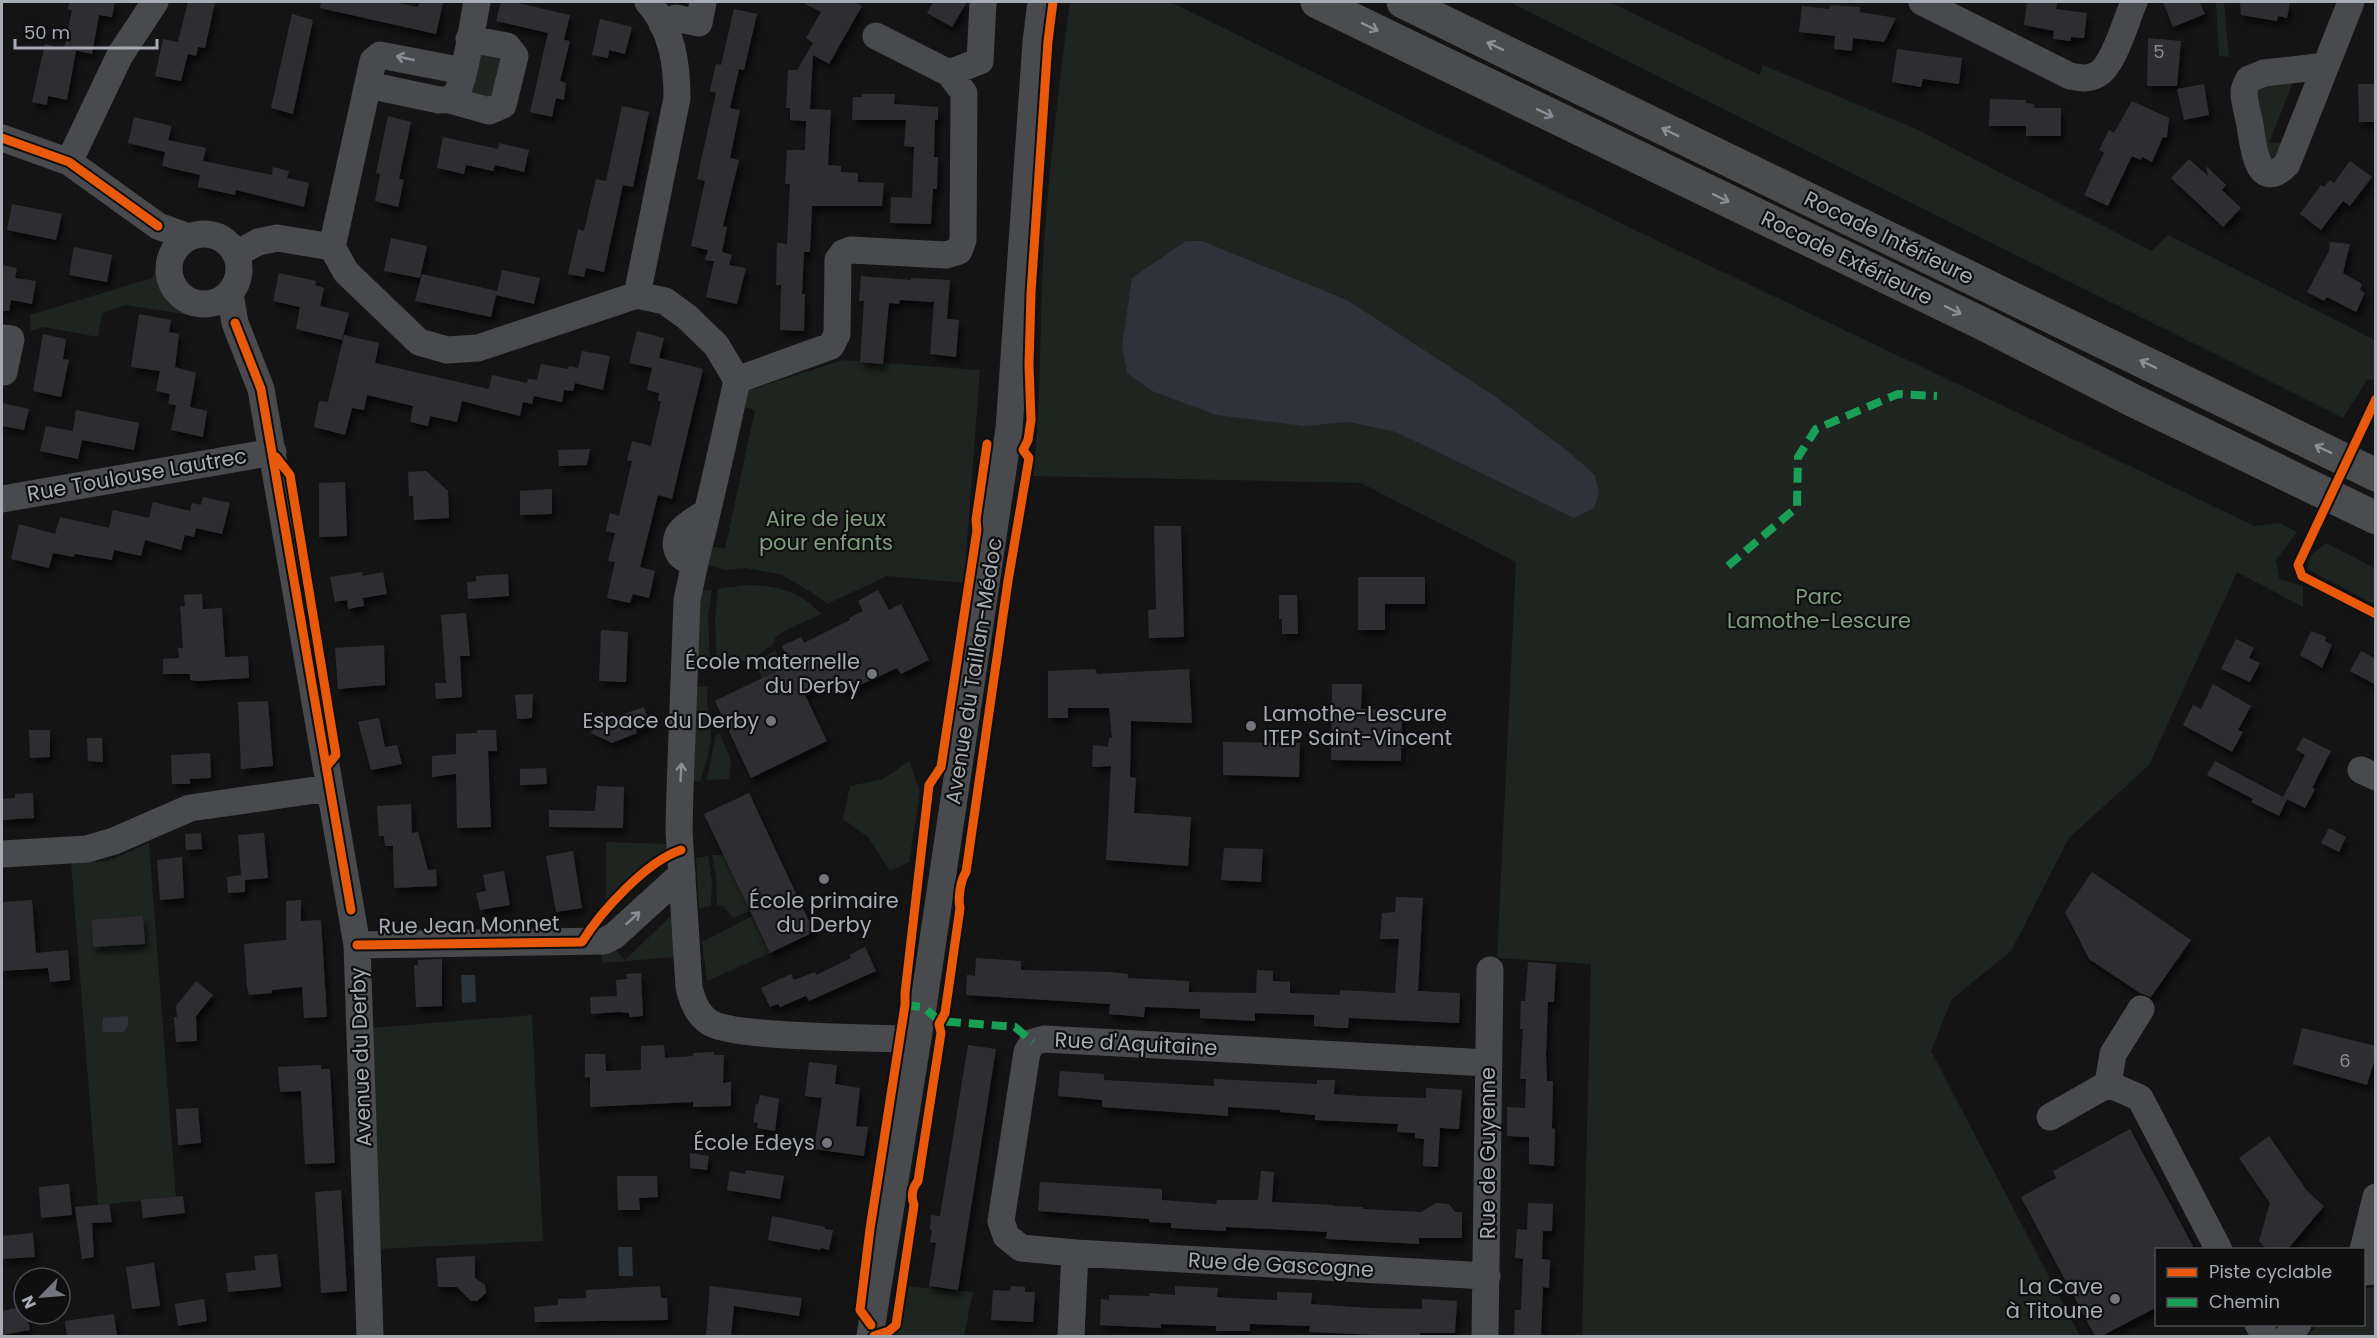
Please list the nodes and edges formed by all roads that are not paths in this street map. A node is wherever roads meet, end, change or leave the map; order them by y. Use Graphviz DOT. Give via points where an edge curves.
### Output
graph roads {
  1 [pos="155,2"];
  2 [pos="477,2"];
  3 [pos="703,2"];
  4 [pos="983,2"];
  5 [pos="1041,2"];
  6 [pos="1317,2"];
  7 [pos="1403,2"];
  8 [pos="1922,2"];
  9 [pos="2134,2"];
  10 [pos="2351,2"];
  11 [pos="655,13"];
  12 [pos="876,36"];
  13 [pos="469,39"];
  14 [pos="2325,66"];
  15 [pos="462,71"];
  16 [pos="949,73"];
  17 [pos="368,85"];
  18 [pos="450,100"];
  19 [pos="5,147"];
  20 [pos="69,162"];
  21 [pos="180,245"];
  22 [pos="332,247"];
  23 [pos="236,254"];
  24 [pos="637,295"];
  25 [pos="218,299"];
  26 [pos="2,338"];
  27 [pos="2,371"];
  28 [pos="737,380"];
  29 [pos="273,452"];
  30 [pos="2376,475"];
  31 [pos="2,499"];
  32 [pos="2376,518"];
  33 [pos="329,788"];
  34 [pos="2,854"];
  35 [pos="682,873"];
  36 [pos="357,945"];
  37 [pos="1490,970"];
  38 [pos="2141,1009"];
  39 [pos="916,1044"];
  40 [pos="1488,1063"];
  41 [pos="2108,1084"];
  42 [pos="2050,1117"];
  43 [pos="2376,1197"];
  44 [pos="2219,1248"];
  45 [pos="2363,1248"];
  46 [pos="1075,1253"];
  47 [pos="1487,1276"];
  48 [pos="370,1336"];
  49 [pos="870,1336"];
  50 [pos="1071,1336"];
  51 [pos="1485,1336"];
  1 -- 20 [label="street" via="120,55"];
  2 -- 13 [label="street"];
  3 -- 11 [label="street" via="699,23"];
  4 -- 16 [label="street" via="980,61"];
  5 -- 39 [label="street, Avenue du Taillan-Médoc" via="1009,429"];
  6 -- 32 [label="highway, Rocade Extérieure, one-way"];
  30 -- 7 [label="highway, Rocade Intérieure, one-way"];
  8 -- 9 [label="street" via="2070,76 2085,79 2108,66"];
  10 -- 14 [label="street"];
  11 -- 24 [label="street" via="672,42 676,98"];
  12 -- 16 [label="street"];
  13 -- 15 [label="street"];
  13 -- 18 [label="street" via="507,46 515,56 503,105 489,111"];
  15 -- 17 [label="street, one-way" via="380,55 373,61"];
  15 -- 18 [label="street" via="456,94"];
  16 -- 28 [label="street" via="964,93 963,240 958,251 946,255 851,250 843,253 838,260 837,334 831,346"];
  17 -- 18 [label="street"];
  17 -- 22 [label="street"];
  19 -- 20 [label="street"];
  20 -- 21 [label="street"];
  21 -- 23 [label="street" via="199,234 219,237"];
  21 -- 25 [label="street" via="169,270 177,291 195,303"];
  22 -- 23 [label="street" via="277,238 258,242"];
  22 -- 24 [label="street" via="346,272 419,342 447,350 478,348"];
  23 -- 25 [label="street" via="238,280"];
  24 -- 28 [label="street" via="665,300 687,317 716,345"];
  25 -- 29 [label="street, Avenue du Derby" via="235,323 261,389"];
  26 -- 27 [label="street" via="11,339"];
  35 -- 28 [label="street, one-way" via="679,831 687,600 696,558 680,556 675,541 686,525 707,512"];
  29 -- 31 [label="street, Rue Toulouse Lautrec"];
  29 -- 33 [label="street, Avenue du Derby"];
  33 -- 34 [label="street" via="190,808 87,849"];
  33 -- 36 [label="street, Avenue du Derby"];
  36 -- 35 [label="street, Rue Jean Monnet, one-way" via="604,941"];
  35 -- 39 [label="street" via="689,987 698,1011 709,1023 737,1031 900,1039"];
  36 -- 48 [label="street, Avenue du Derby"];
  37 -- 40 [label="street, Rue de Guyenne"];
  38 -- 41 [label="street" via="2113,1054"];
  39 -- 49 [label="street, Avenue du Taillan-Médoc"];
  40 -- 46 [label="street, Rue d'Aquitaine" via="1038,1039 1027,1052 1000,1221 1006,1236 1022,1248"];
  40 -- 47 [label="street, Rue de Guyenne"];
  41 -- 42 [label="street"];
  41 -- 44 [label="street" via="2140,1098"];
  43 -- 45 [label="street"];
  46 -- 47 [label="street, Rue de Gascogne"];
  46 -- 50 [label="street"];
  47 -- 51 [label="street, Rue de Guyenne"];
}
